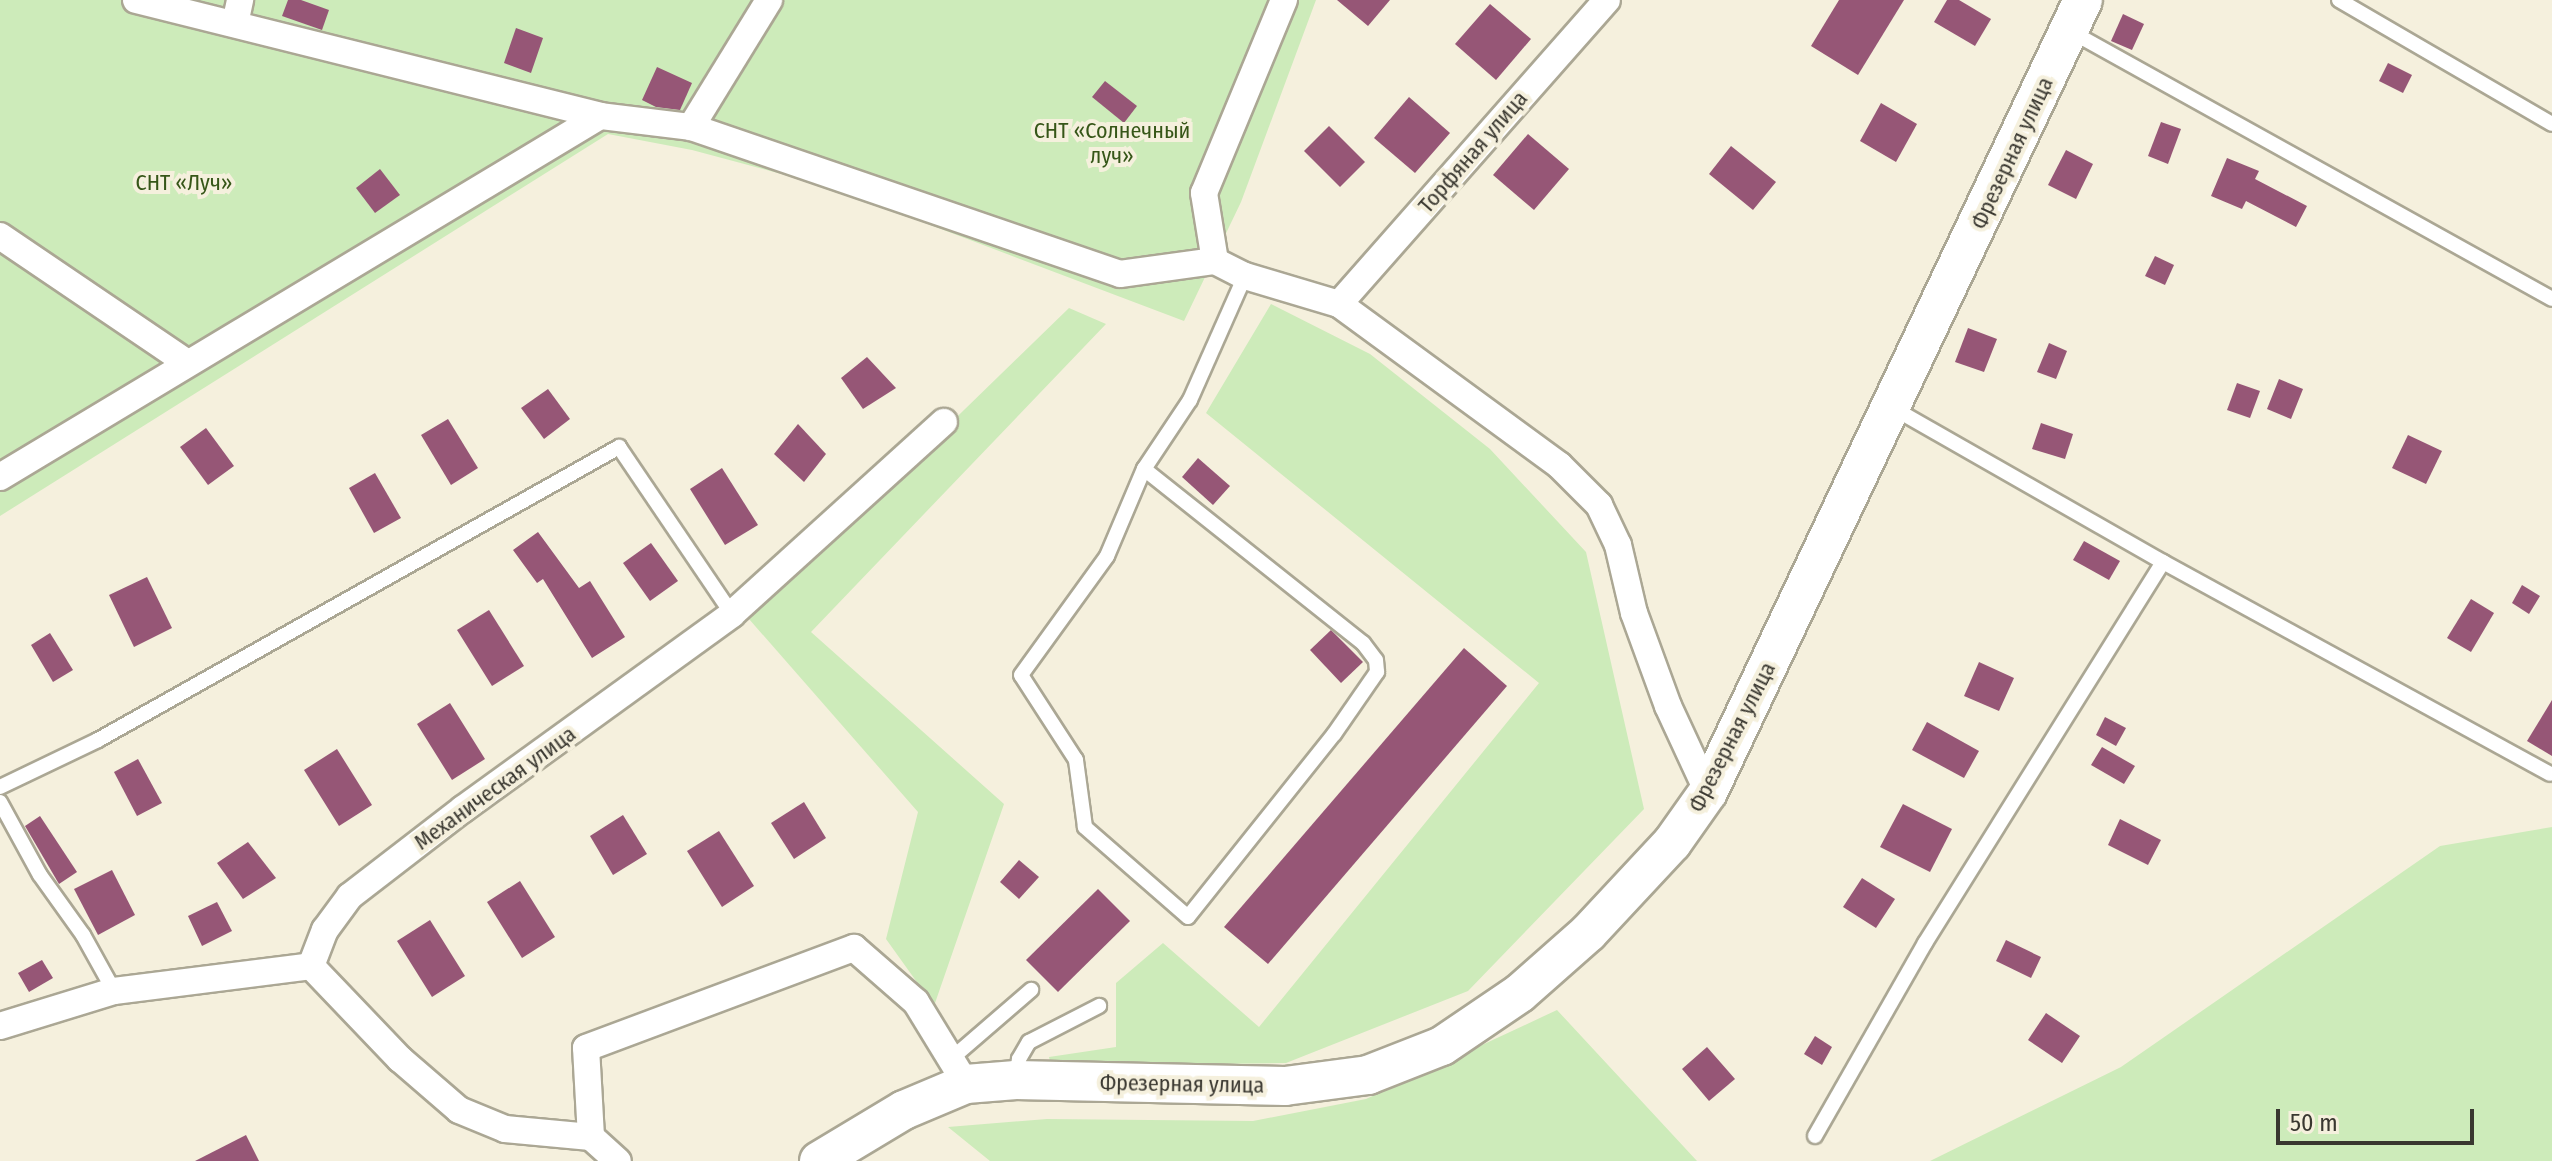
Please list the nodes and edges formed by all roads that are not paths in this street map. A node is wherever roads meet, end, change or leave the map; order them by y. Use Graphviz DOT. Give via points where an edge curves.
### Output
graph roads {
  1 [pos="136,0"];
  2 [pos="769,0"];
  3 [pos="1284,0"];
  4 [pos="1607,0"];
  5 [pos="2339,0"];
  6 [pos="238,12"];
  7 [pos="2076,15"];
  8 [pos="600,116"];
  9 [pos="2552,124"];
  10 [pos="691,127"];
  11 [pos="0,236"];
  12 [pos="1215,261"];
  13 [pos="1245,276"];
  14 [pos="2552,299"];
  15 [pos="1339,304"];
  16 [pos="186,362"];
  17 [pos="1893,408"];
  18 [pos="944,422"];
  19 [pos="1144,469"];
  20 [pos="0,477"];
  21 [pos="2163,562"];
  22 [pos="732,614"];
  23 [pos="2550,774"];
  24 [pos="0,787"];
  25 [pos="1708,792"];
  26 [pos="0,802"];
  27 [pos="311,966"];
  28 [pos="1031,990"];
  29 [pos="114,991"];
  30 [pos="1099,1006"];
  31 [pos="0,1026"];
  32 [pos="958,1072"];
  33 [pos="1016,1080"];
  34 [pos="1815,1136"];
  35 [pos="591,1137"];
  36 [pos="833,1159"];
  37 [pos="618,1161"];
  1 -- 6 [label="street"];
  2 -- 10 [label="street"];
  3 -- 12 [label="street" via="1204,193"];
  4 -- 15 [label="street, Торфяная улица"];
  5 -- 9 [label="lane"];
  6 -- 8 [label="street"];
  7 -- 14 [label="lane"];
  7 -- 17 [label="street, Фрезерная улица"];
  8 -- 10 [label="street"];
  8 -- 16 [label="street"];
  10 -- 12 [label="street" via="1120,274"];
  11 -- 16 [label="street"];
  12 -- 13 [label="street"];
  13 -- 15 [label="street"];
  13 -- 19 [label="lane" via="1190,400"];
  15 -- 25 [label="street" via="1559,465 1599,505 1618,545 1634,613 1668,706"];
  16 -- 20 [label="street"];
  17 -- 21 [label="lane"];
  17 -- 25 [label="street, Фрезерная улица"];
  18 -- 22 [label="street, Механическая улица"];
  19 -- 19 [label="lane" via="1107,556 1021,675 1076,760 1085,827 1188,917 1334,734 1377,672 1376,660 1363,643"];
  21 -- 23 [label="lane"];
  21 -- 34 [label="lane" via="1925,943"];
  22 -- 24 [label="lane" via="619,447 98,740"];
  22 -- 27 [label="street, Механическая улица" via="350,896 325,930"];
  25 -- 33 [label="street, Фрезерная улица" via="1672,843 1588,933 1520,993 1442,1046 1368,1075 1285,1086"];
  26 -- 29 [label="lane"];
  27 -- 29 [label="street"];
  27 -- 35 [label="street" via="400,1059 459,1110 505,1129"];
  28 -- 32 [label="lane"];
  29 -- 31 [label="street"];
  30 -- 33 [label="lane" via="1029,1042"];
  32 -- 33 [label="street, Фрезерная улица"];
  32 -- 35 [label="street" via="916,1002 854,948 586,1048"];
  32 -- 36 [label="street, Фрезерная улица"];
  35 -- 37 [label="street"];
}
